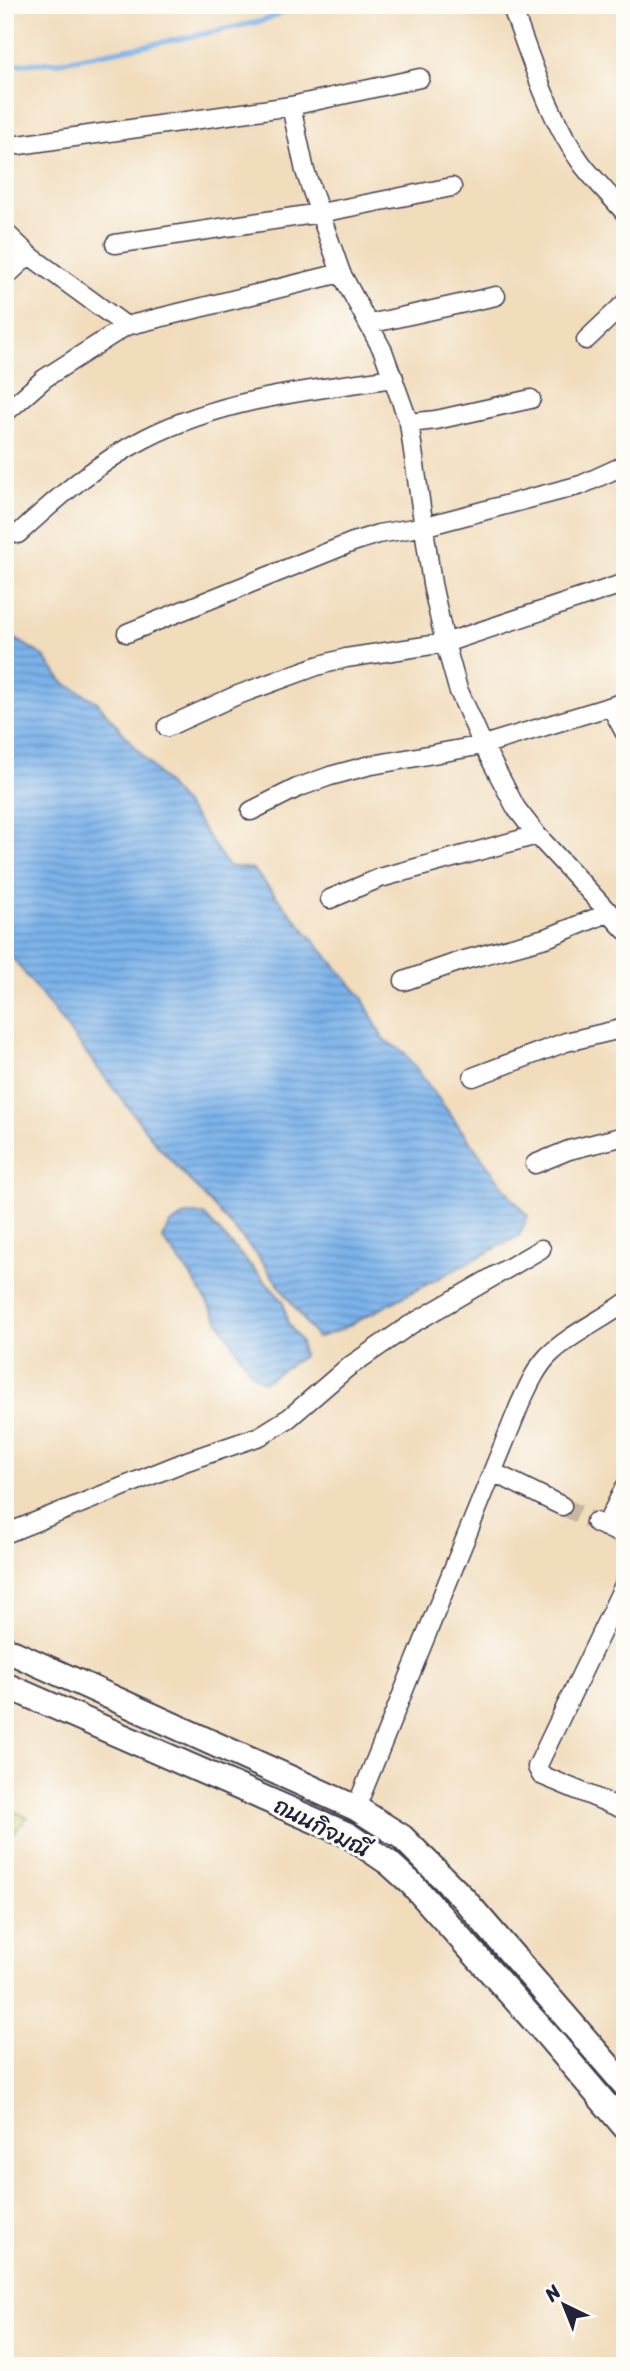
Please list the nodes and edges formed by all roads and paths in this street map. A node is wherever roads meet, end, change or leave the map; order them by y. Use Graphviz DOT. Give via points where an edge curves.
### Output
graph roads {
  1 [pos="511,5"];
  2 [pos="420,78"];
  3 [pos="291,106"];
  4 [pos="5,145"];
  5 [pos="452,187"];
  6 [pos="320,213"];
  7 [pos="625,213"];
  8 [pos="5,232"];
  9 [pos="115,244"];
  10 [pos="29,255"];
  11 [pos="341,273"];
  12 [pos="5,277"];
  13 [pos="496,296"];
  14 [pos="625,303"];
  15 [pos="369,324"];
  16 [pos="126,326"];
  17 [pos="586,340"];
  18 [pos="394,378"];
  19 [pos="531,399"];
  20 [pos="5,413"];
  21 [pos="409,423"];
  22 [pos="625,465"];
  23 [pos="426,526"];
  24 [pos="18,534"];
  25 [pos="625,583"];
  26 [pos="127,633"];
  27 [pos="445,643"];
  28 [pos="618,704"];
  29 [pos="167,727"];
  30 [pos="625,733"];
  31 [pos="483,745"];
  32 [pos="251,811"];
  33 [pos="537,835"];
  34 [pos="330,899"];
  35 [pos="610,912"];
  36 [pos="625,930"];
  37 [pos="404,981"];
  38 [pos="625,1028"];
  39 [pos="473,1077"];
  40 [pos="625,1136"];
  41 [pos="534,1164"];
  42 [pos="541,1250"];
  43 [pos="625,1303"];
  44 [pos="493,1472"];
  45 [pos="625,1487"];
  46 [pos="562,1506"];
  47 [pos="5,1534"];
  48 [pos="625,1536"];
  49 [pos="625,1583"];
  50 [pos="5,1648"];
  51 [pos="5,1685"];
  52 [pos="356,1808"];
  53 [pos="625,1810"];
  54 [pos="625,2085"];
  55 [pos="625,2127"];
  1 -- 7 [label="street" via="563,131 582,163"];
  2 -- 3 [label="street"];
  3 -- 4 [label="street"];
  3 -- 6 [label="street"];
  5 -- 6 [label="street"];
  6 -- 9 [label="street"];
  6 -- 11 [label="street"];
  8 -- 10 [label="street"];
  10 -- 12 [label="street"];
  10 -- 16 [label="street"];
  11 -- 15 [label="street"];
  11 -- 16 [label="street"];
  13 -- 15 [label="street"];
  14 -- 17 [label="street"];
  15 -- 18 [label="street"];
  16 -- 20 [label="street" via="44,378"];
  18 -- 21 [label="street"];
  18 -- 24 [label="street" via="244,402 173,425 81,480"];
  19 -- 21 [label="street"];
  21 -- 23 [label="street"];
  22 -- 23 [label="street" via="582,485"];
  23 -- 26 [label="street" via="353,542"];
  23 -- 27 [label="street"];
  25 -- 27 [label="street"];
  27 -- 29 [label="street" via="317,666"];
  27 -- 31 [label="street" via="458,689"];
  28 -- 30 [label="street"];
  28 -- 31 [label="street"];
  31 -- 32 [label="street" via="330,776"];
  31 -- 33 [label="street" via="516,808"];
  33 -- 34 [label="street" via="380,878"];
  33 -- 35 [label="street"];
  35 -- 36 [label="street"];
  35 -- 37 [label="street" via="549,937"];
  38 -- 39 [label="street" via="553,1046"];
  40 -- 41 [label="street"];
  42 -- 47 [label="street" via="410,1325 346,1368 289,1418 260,1436"];
  43 -- 44 [label="street" via="562,1345 542,1365 520,1404"];
  44 -- 46 [label="street"];
  44 -- 52 [label="street"];
  45 -- 48 [label="street" via="600,1524"];
  49 -- 53 [label="street" via="537,1767 541,1775"];
  50 -- 52 [label="main road, ถนนกิจมณี"];
  51 -- 55 [label="main road, ถนนกิจมณี" via="348,1835 390,1863"];
  52 -- 54 [label="main road, ถนนกิจมณี" via="402,1837 455,1890"];
}
